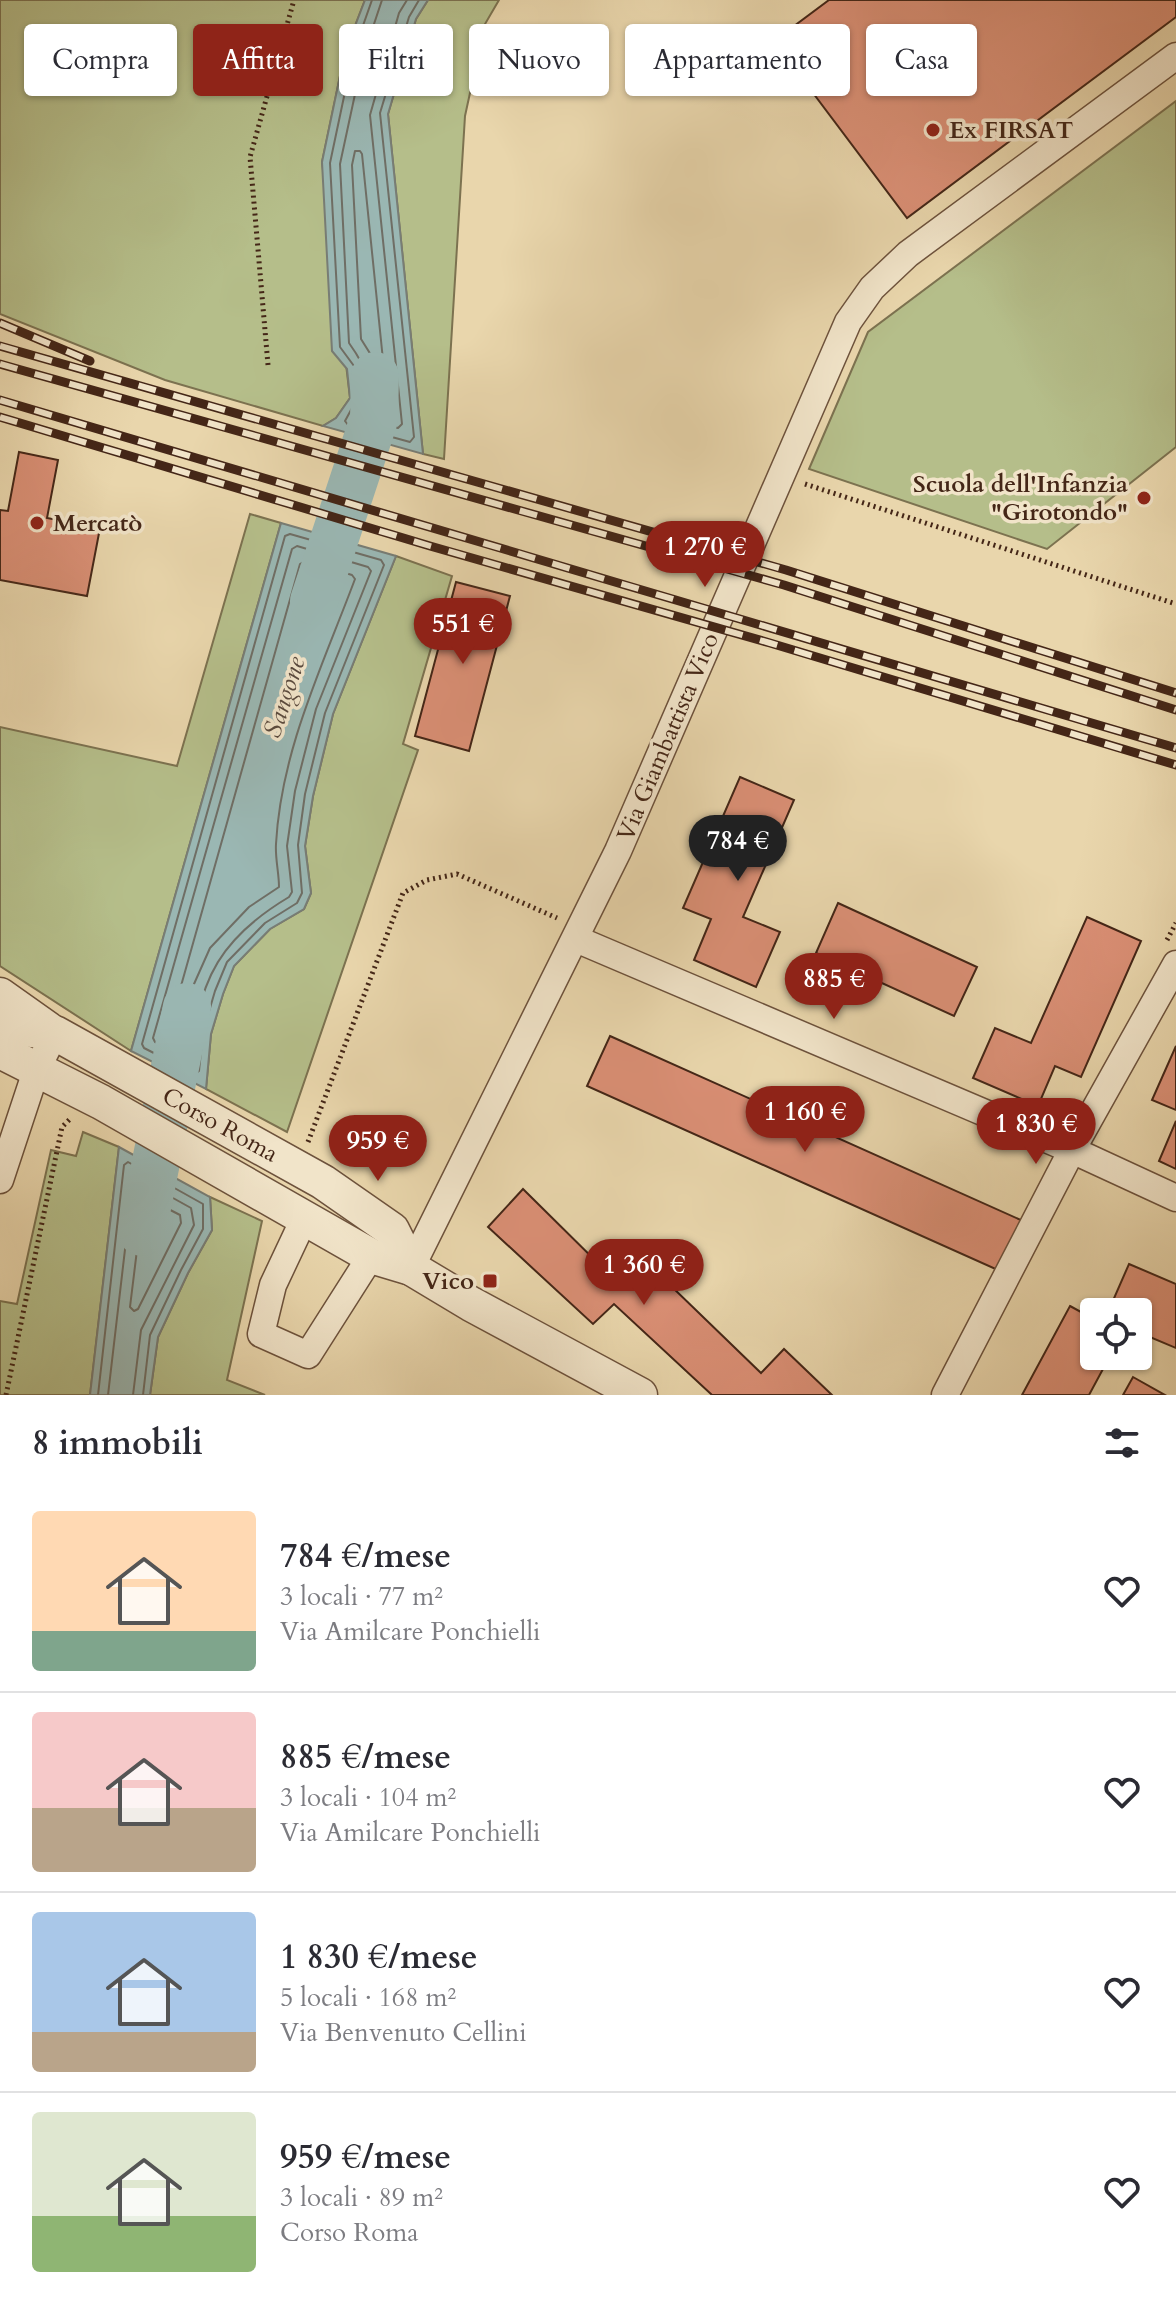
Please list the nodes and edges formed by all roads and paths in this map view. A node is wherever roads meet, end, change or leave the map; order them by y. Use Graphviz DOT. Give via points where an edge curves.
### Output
graph roads {
  1 [pos="294,0"];
  2 [pos="1176,56"];
  3 [pos="268,365"];
  4 [pos="781,477"];
  5 [pos="1176,604"];
  6 [pos="1176,923"];
  7 [pos="568,929"];
  8 [pos="1169,957"];
  9 [pos="0,995"];
  10 [pos="0,1026"];
  11 [pos="55,1033"];
  12 [pos="0,1051"];
  13 [pos="36,1071"];
  14 [pos="133,1077"];
  15 [pos="91,1109"];
  16 [pos="312,1135"];
  17 [pos="1072,1150"];
  18 [pos="0,1180"];
  19 [pos="1176,1198"];
  20 [pos="305,1217"];
  21 [pos="371,1256"];
  22 [pos="411,1268"];
  23 [pos="6,1395"];
  24 [pos="640,1395"];
  25 [pos="945,1395"];
  1 -- 3 [label="path" via="250,157"];
  2 -- 4 [label="street, Via Giambattista Vico" via="908,254 872,288 848,322"];
  4 -- 5 [label="path"];
  4 -- 7 [label="street, Via Giambattista Vico" via="618,851"];
  6 -- 8 [label="path"];
  7 -- 16 [label="path" via="457,874 427,880 403,893"];
  7 -- 17 [label="street"];
  7 -- 22 [label="street, Via Giambattista Vico"];
  8 -- 17 [label="street"];
  9 -- 11 [label="street"];
  10 -- 11 [label="street, Corso Roma"];
  11 -- 13 [label="street"];
  11 -- 14 [label="street, Corso Roma"];
  12 -- 13 [label="street, Corso Roma"];
  13 -- 14 [label="street" via="61,1058 113,1076"];
  13 -- 15 [label="street, Corso Roma"];
  13 -- 18 [label="street"];
  14 -- 22 [label="street, Corso Roma" via="364,1208 392,1230"];
  15 -- 20 [label="street, Corso Roma"];
  15 -- 23 [label="path" via="62,1127"];
  17 -- 19 [label="street"];
  17 -- 25 [label="street"];
  20 -- 21 [label="street, Corso Roma"];
  20 -- 21 [label="street" via="273,1285 261,1334 308,1355"];
  21 -- 22 [label="street, Corso Roma"];
  22 -- 24 [label="street, Corso Roma"];
}
